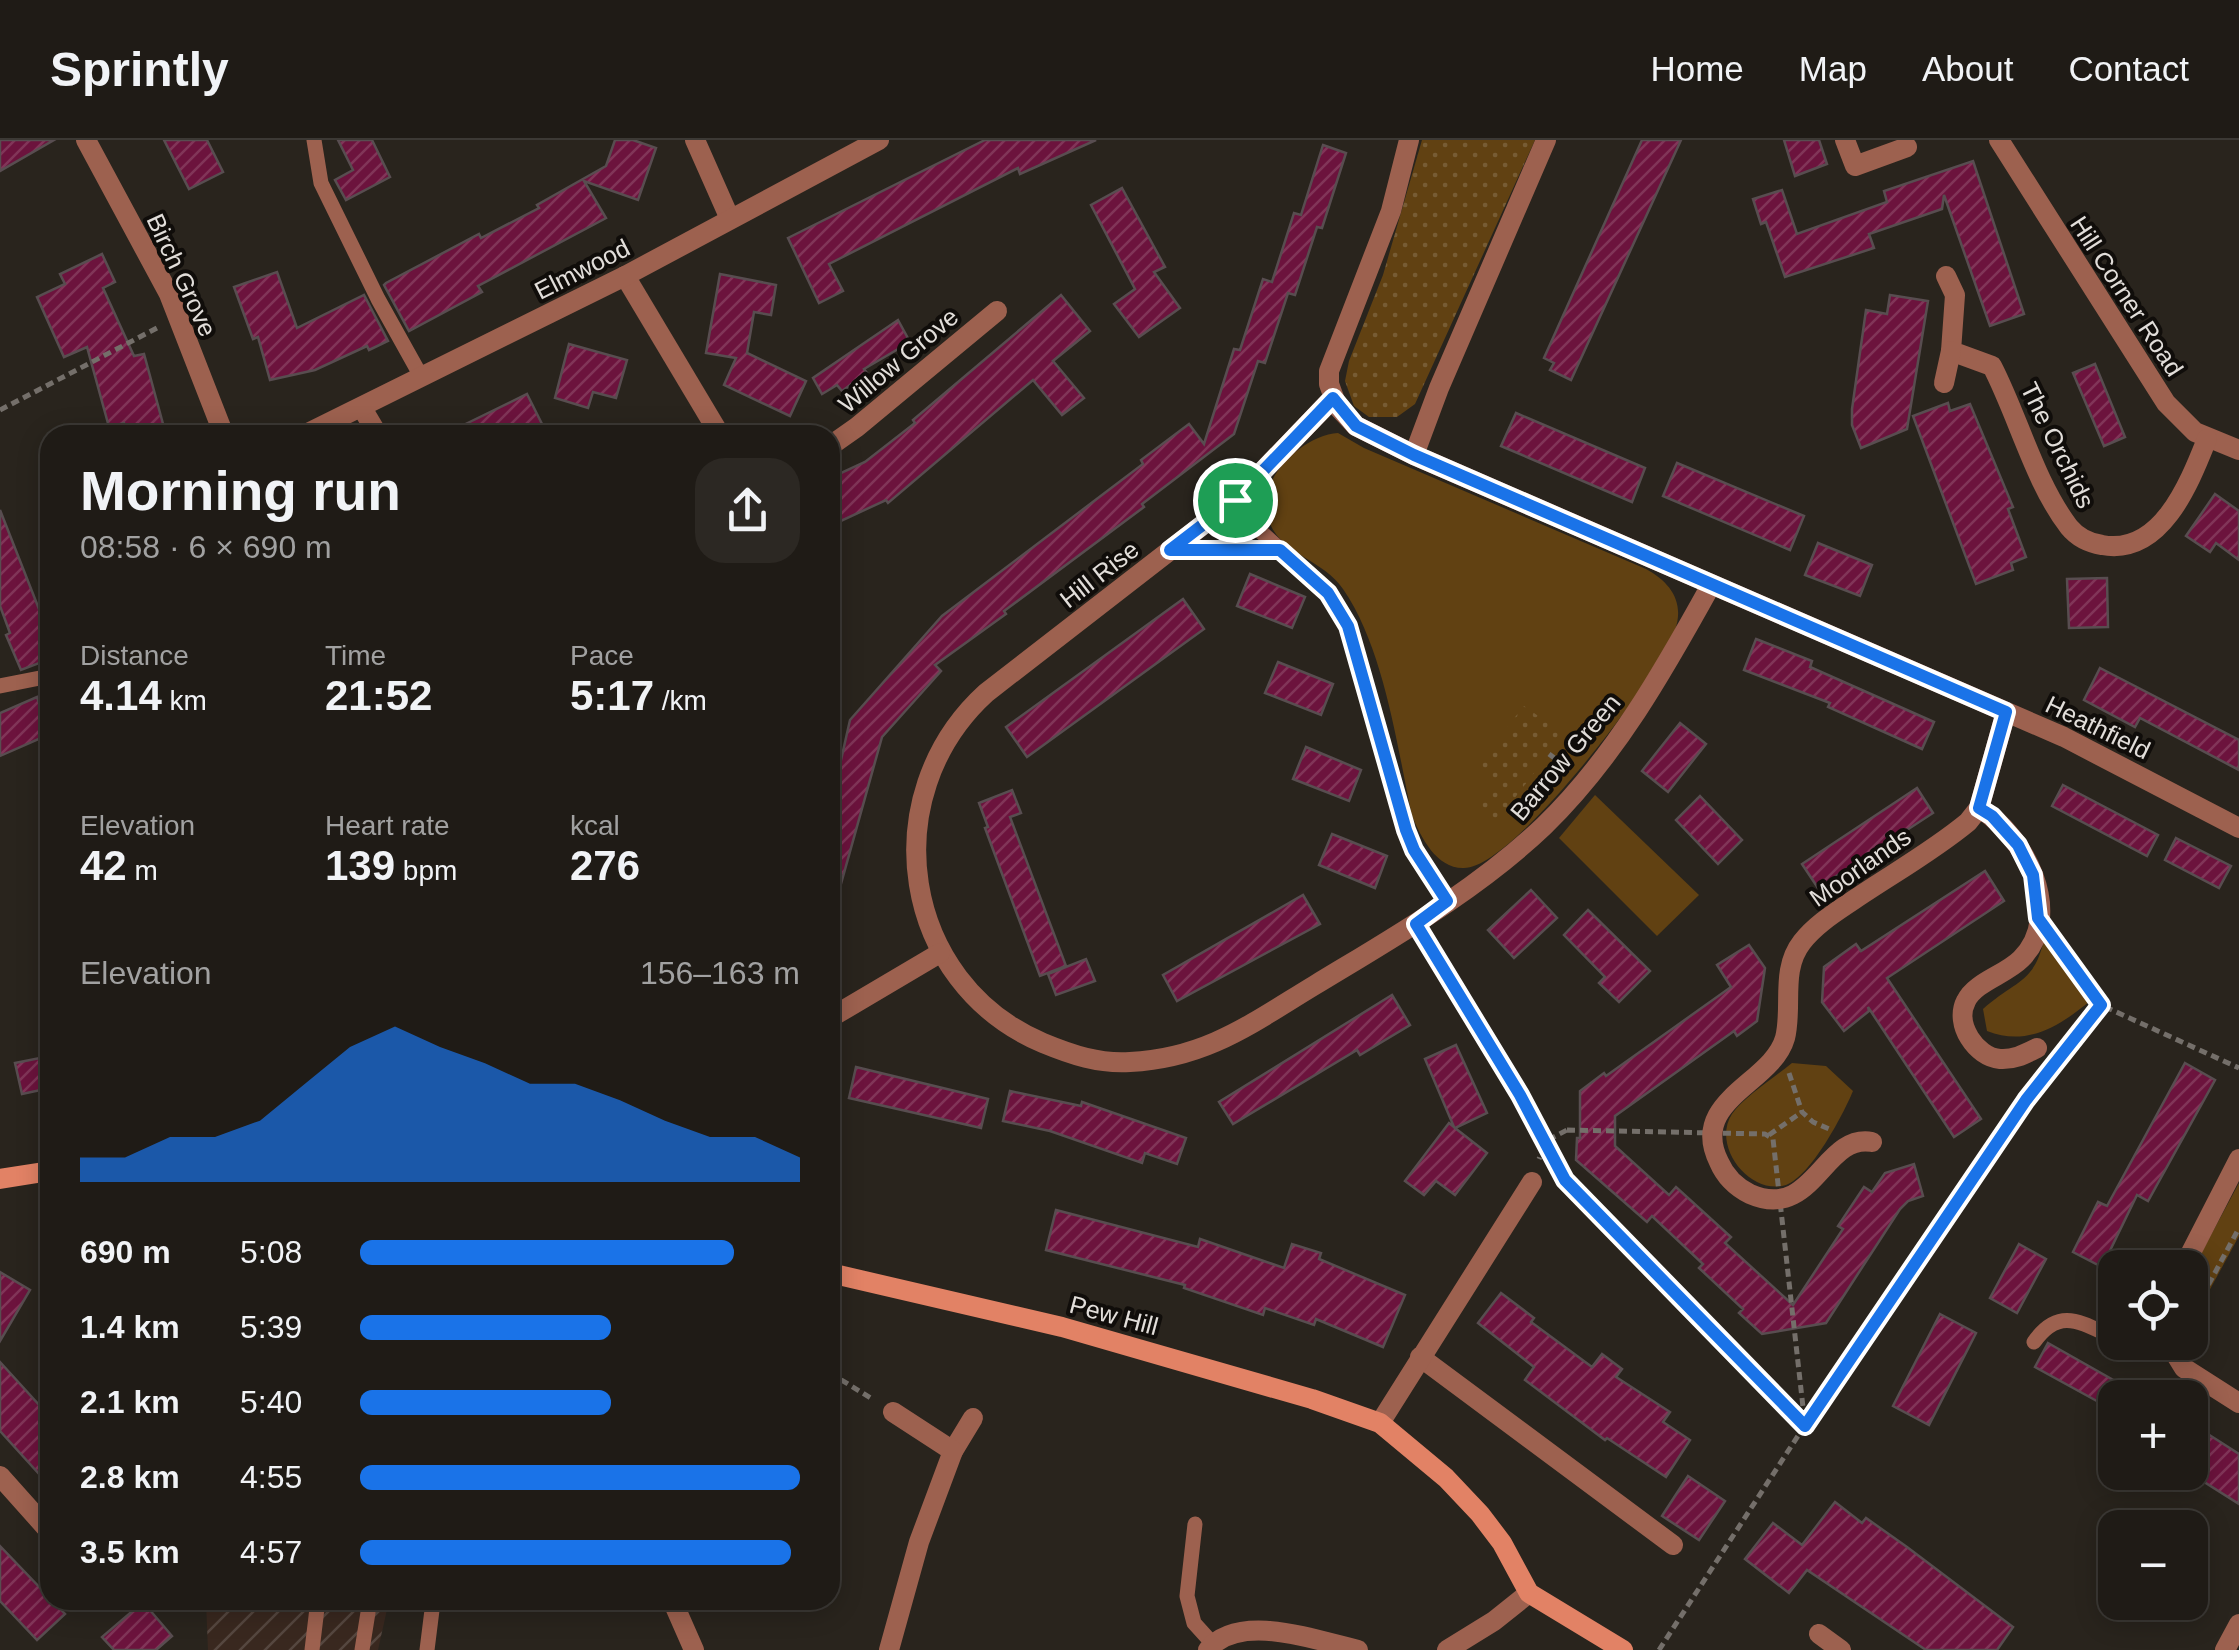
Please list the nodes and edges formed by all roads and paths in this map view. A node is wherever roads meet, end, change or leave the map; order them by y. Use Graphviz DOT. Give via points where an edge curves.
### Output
graph roads {
  1 [pos="86,140"];
  2 [pos="314,140"];
  3 [pos="696,140"];
  4 [pos="879,140"];
  5 [pos="1408,140"];
  6 [pos="1546,140"];
  7 [pos="1845,140"];
  8 [pos="1999,140"];
  9 [pos="1907,147"];
  10 [pos="730,219"];
  11 [pos="625,276"];
  12 [pos="1946,276"];
  13 [pos="997,311"];
  14 [pos="178,318"];
  15 [pos="1951,351"];
  16 [pos="422,378"];
  17 [pos="1944,383"];
  18 [pos="1333,398"];
  19 [pos="362,408"];
  20 [pos="0,410"];
  21 [pos="220,425"];
  22 [pos="325,425"];
  23 [pos="372,425"];
  24 [pos="714,425"];
  25 [pos="840,439"];
  26 [pos="2207,439"];
  27 [pos="2239,450"];
  28 [pos="1414,455"];
  29 [pos="1235,500"];
  30 [pos="1170,550"];
  31 [pos="1280,550"];
  32 [pos="1711,585"];
  33 [pos="40,678"];
  34 [pos="0,686"];
  35 [pos="2006,712"];
  36 [pos="1979,808"];
  37 [pos="2239,828"];
  38 [pos="1447,901"];
  39 [pos="2038,918"];
  40 [pos="1416,924"];
  41 [pos="940,953"];
  42 [pos="2101,1005"];
  43 [pos="840,1012"];
  44 [pos="2037,1048"];
  45 [pos="1774,1056"];
  46 [pos="2239,1068"];
  47 [pos="1520,1095"];
  48 [pos="1802,1112"];
  49 [pos="1712,1135"];
  50 [pos="1769,1136"];
  51 [pos="1546,1141"];
  52 [pos="1872,1142"];
  53 [pos="1846,1145"];
  54 [pos="2239,1159"];
  55 [pos="40,1173"];
  56 [pos="0,1179"];
  57 [pos="1532,1182"];
  58 [pos="1782,1198"];
  59 [pos="2239,1228"];
  60 [pos="2192,1250"];
  61 [pos="840,1275"];
  62 [pos="2208,1285"];
  63 [pos="2098,1330"];
  64 [pos="2034,1342"];
  65 [pos="1420,1357"];
  66 [pos="2179,1360"];
  67 [pos="840,1380"];
  68 [pos="2239,1403"];
  69 [pos="893,1412"];
  70 [pos="973,1418"];
  71 [pos="1380,1424"];
  72 [pos="1805,1426"];
  73 [pos="953,1451"];
  74 [pos="0,1476"];
  75 [pos="40,1521"];
  76 [pos="1195,1524"];
  77 [pos="1674,1545"];
  78 [pos="1529,1593"];
  79 [pos="317,1610"];
  80 [pos="368,1610"];
  81 [pos="432,1610"];
  82 [pos="676,1610"];
  83 [pos="2239,1624"];
  84 [pos="1819,1634"];
  85 [pos="1210,1647"];
  86 [pos="312,1650"];
  87 [pos="362,1650"];
  88 [pos="427,1650"];
  89 [pos="694,1650"];
  90 [pos="888,1650"];
  91 [pos="1358,1650"];
  92 [pos="1447,1650"];
  93 [pos="1623,1650"];
  94 [pos="1659,1650"];
  95 [pos="1841,1650"];
  96 [pos="2225,1650"];
  1 -- 14 [label="street, Birch Grove"];
  2 -- 16 [label="lane" via="322,183"];
  3 -- 10 [label="street"];
  4 -- 10 [label="street, Elmwood"];
  5 -- 18 [label="street" via="1379,246 1330,371"];
  6 -- 28 [label="street"];
  7 -- 9 [label="street" via="1854,166"];
  8 -- 26 [label="street, Hill Corner Road" via="2166,403"];
  10 -- 11 [label="street, Elmwood"];
  11 -- 16 [label="street, Elmwood"];
  11 -- 24 [label="street"];
  12 -- 15 [label="street" via="1955,295"];
  13 -- 25 [label="street, Willow Grove"];
  14 -- 20 [label="path"];
  14 -- 21 [label="street, Birch Grove"];
  15 -- 17 [label="street"];
  15 -- 26 [label="street, The Orchids" via="1992,366 2045,486 2082,539 2119,547 2151,534 2172,510"];
  16 -- 19 [label="street, Elmwood"];
  18 -- 28 [label="street" via="1356,426"];
  18 -- 29 [label="street, Hill Rise"];
  19 -- 22 [label="street, Elmwood"];
  19 -- 23 [label="street"];
  26 -- 27 [label="street, Hill Corner Road"];
  28 -- 32 [label="street"];
  29 -- 30 [label="street, Hill Rise"];
  29 -- 31 [label="lane"];
  30 -- 31 [label="path"];
  30 -- 41 [label="street, Hill Rise" via="996,686 948,736 930,774 918,840 924,906"];
  31 -- 38 [label="lane" via="1343,614 1406,830"];
  32 -- 35 [label="street, Heathfield"];
  32 -- 38 [label="street, Barrow Green" via="1641,706 1584,781 1524,844"];
  33 -- 34 [label="lane"];
  35 -- 36 [label="street"];
  35 -- 37 [label="street, Heathfield"];
  36 -- 39 [label="street" via="2006,829 2026,858"];
  36 -- 45 [label="street, Moorlands" via="1960,829 1832,914 1800,943 1790,968 1784,1041"];
  38 -- 40 [label="street, Hill Rise"];
  39 -- 42 [label="path"];
  39 -- 44 [label="street" via="2027,952 1973,992 1962,1014 1988,1056 2016,1058"];
  40 -- 41 [label="street, Hill Rise" via="1220,1042 1180,1057 1126,1063 1080,1058 1017,1032 966,988"];
  40 -- 47 [label="lane"];
  41 -- 43 [label="street"];
  42 -- 46 [label="path"];
  42 -- 72 [label="path" via="2026,1100"];
  45 -- 48 [label="path" via="1793,1080"];
  45 -- 49 [label="street" via="1724,1105"];
  47 -- 51 [label="path"];
  48 -- 50 [label="path"];
  48 -- 53 [label="path"];
  49 -- 50 [label="path"];
  49 -- 51 [label="path" via="1567,1130"];
  49 -- 58 [label="street" via="1716,1157 1736,1186 1754,1196"];
  50 -- 58 [label="path"];
  51 -- 57 [label="path"];
  51 -- 72 [label="path" via="1565,1180"];
  52 -- 53 [label="street"];
  53 -- 58 [label="street" via="1818,1177"];
  54 -- 60 [label="street"];
  55 -- 56 [label="main road"];
  57 -- 65 [label="street"];
  58 -- 72 [label="path"];
  59 -- 62 [label="path"];
  61 -- 71 [label="main road, Pew Hill" via="1080,1332"];
  63 -- 64 [label="lane" via="2061,1320"];
  65 -- 71 [label="street"];
  65 -- 77 [label="street"];
  66 -- 68 [label="street"];
  67 -- 69 [label="path"];
  69 -- 73 [label="street"];
  70 -- 73 [label="street"];
  71 -- 78 [label="main road, Pew Hill" via="1480,1514"];
  72 -- 94 [label="path"];
  73 -- 90 [label="street" via="918,1542"];
  74 -- 75 [label="street"];
  76 -- 85 [label="lane" via="1187,1596"];
  78 -- 92 [label="street"];
  78 -- 93 [label="main road"];
  79 -- 86 [label="lane"];
  80 -- 87 [label="lane"];
  81 -- 88 [label="lane"];
  82 -- 89 [label="street"];
  83 -- 96 [label="street"];
  84 -- 95 [label="street"];
  85 -- 91 [label="street" via="1264,1630"];
}
